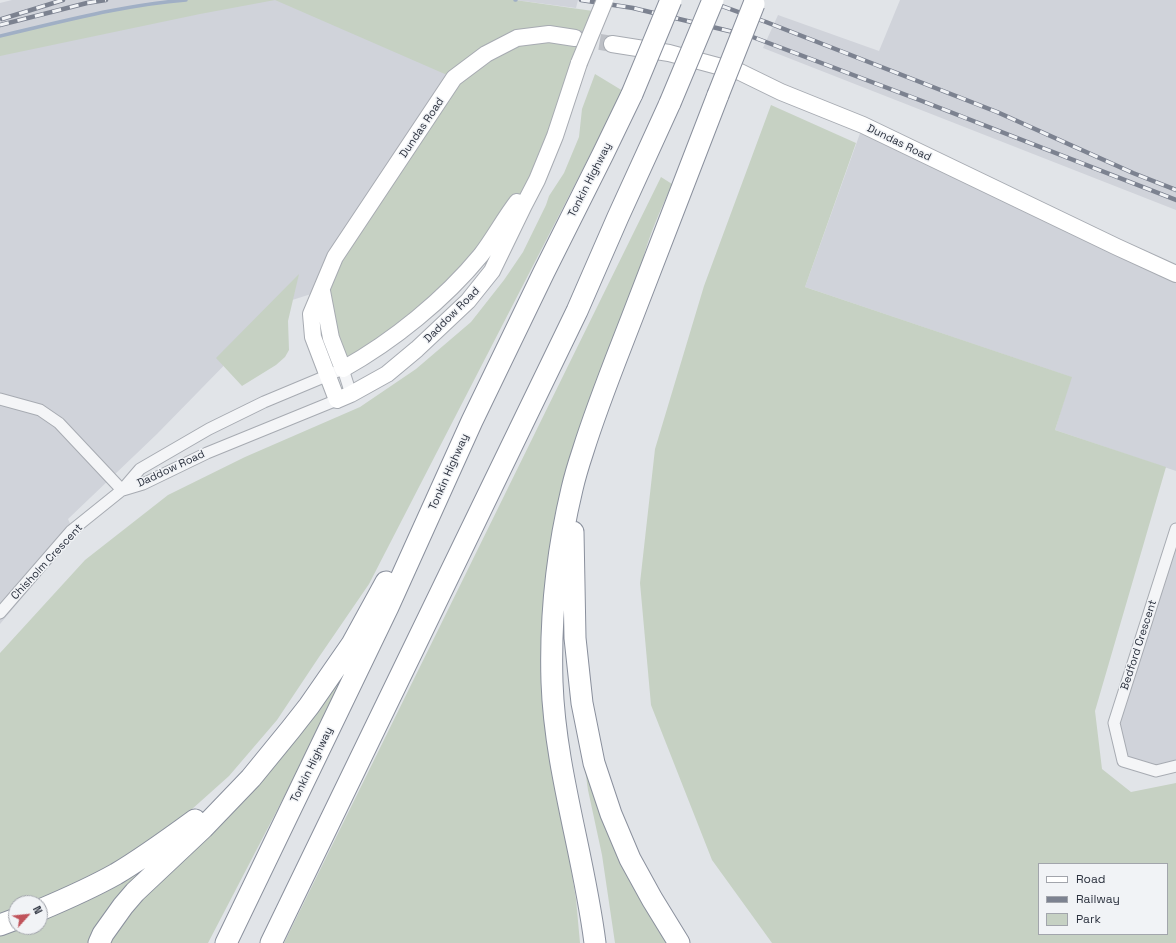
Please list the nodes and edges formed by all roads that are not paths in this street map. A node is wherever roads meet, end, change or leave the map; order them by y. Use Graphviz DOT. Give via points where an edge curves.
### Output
graph roads {
  1 [pos="605,0"];
  2 [pos="671,0"];
  3 [pos="713,0"];
  4 [pos="755,2"];
  5 [pos="575,38"];
  6 [pos="612,44"];
  7 [pos="536,180"];
  8 [pos="1176,274"];
  9 [pos="322,291"];
  10 [pos="343,369"];
  11 [pos="327,376"];
  12 [pos="344,397"];
  13 [pos="0,399"];
  14 [pos="472,421"];
  15 [pos="572,487"];
  16 [pos="122,490"];
  17 [pos="1176,529"];
  18 [pos="0,614"];
  19 [pos="291,729"];
  20 [pos="1176,766"];
  21 [pos="48,907"];
  22 [pos="99,943"];
  23 [pos="226,943"];
  24 [pos="271,943"];
  25 [pos="595,943"];
  26 [pos="679,943"];
  1 -- 7 [label="main road, Daddow Road, bridge"];
  2 -- 14 [label="highway, Tonkin Highway, bridge" via="604,154"];
  3 -- 24 [label="highway, bridge" via="577,311"];
  4 -- 15 [label="highway, bridge" via="594,417"];
  5 -- 9 [label="main road, Dundas Road" via="549,34 517,38 486,54 454,78 335,256"];
  6 -- 8 [label="main road, Dundas Road" via="669,53 740,72 781,92 863,125"];
  7 -- 10 [label="main road, Daddow Road" via="508,213 481,254 450,290 400,332"];
  7 -- 12 [label="main road, Daddow Road" via="492,271 468,301 387,374"];
  9 -- 10 [label="main road" via="331,338"];
  9 -- 11 [label="main road, Dundas Road" via="311,314 313,338"];
  10 -- 11 [label="street, Daddow Road"];
  10 -- 12 [label="street"];
  11 -- 12 [label="main road, Dundas Road"];
  11 -- 16 [label="street, Daddow Road" via="264,402 209,429 140,469"];
  12 -- 16 [label="street, Daddow Road" via="207,453 143,484"];
  13 -- 16 [label="street" via="40,410 59,423"];
  14 -- 19 [label="highway" via="352,644"];
  14 -- 23 [label="highway, Tonkin Highway" via="388,608"];
  15 -- 25 [label="highway" via="557,569 552,630 552,682 562,772 580,853"];
  15 -- 26 [label="highway" via="575,638 582,703 594,762 611,814 630,859"];
  16 -- 18 [label="street, Chisholm Crescent" via="71,531"];
  17 -- 20 [label="street, Bedford Crescent" via="1114,723 1123,761 1156,771"];
  19 -- 21 [label="highway" via="244,778 195,820 116,874"];
  19 -- 22 [label="highway" via="251,778 203,828 135,892"];
}
